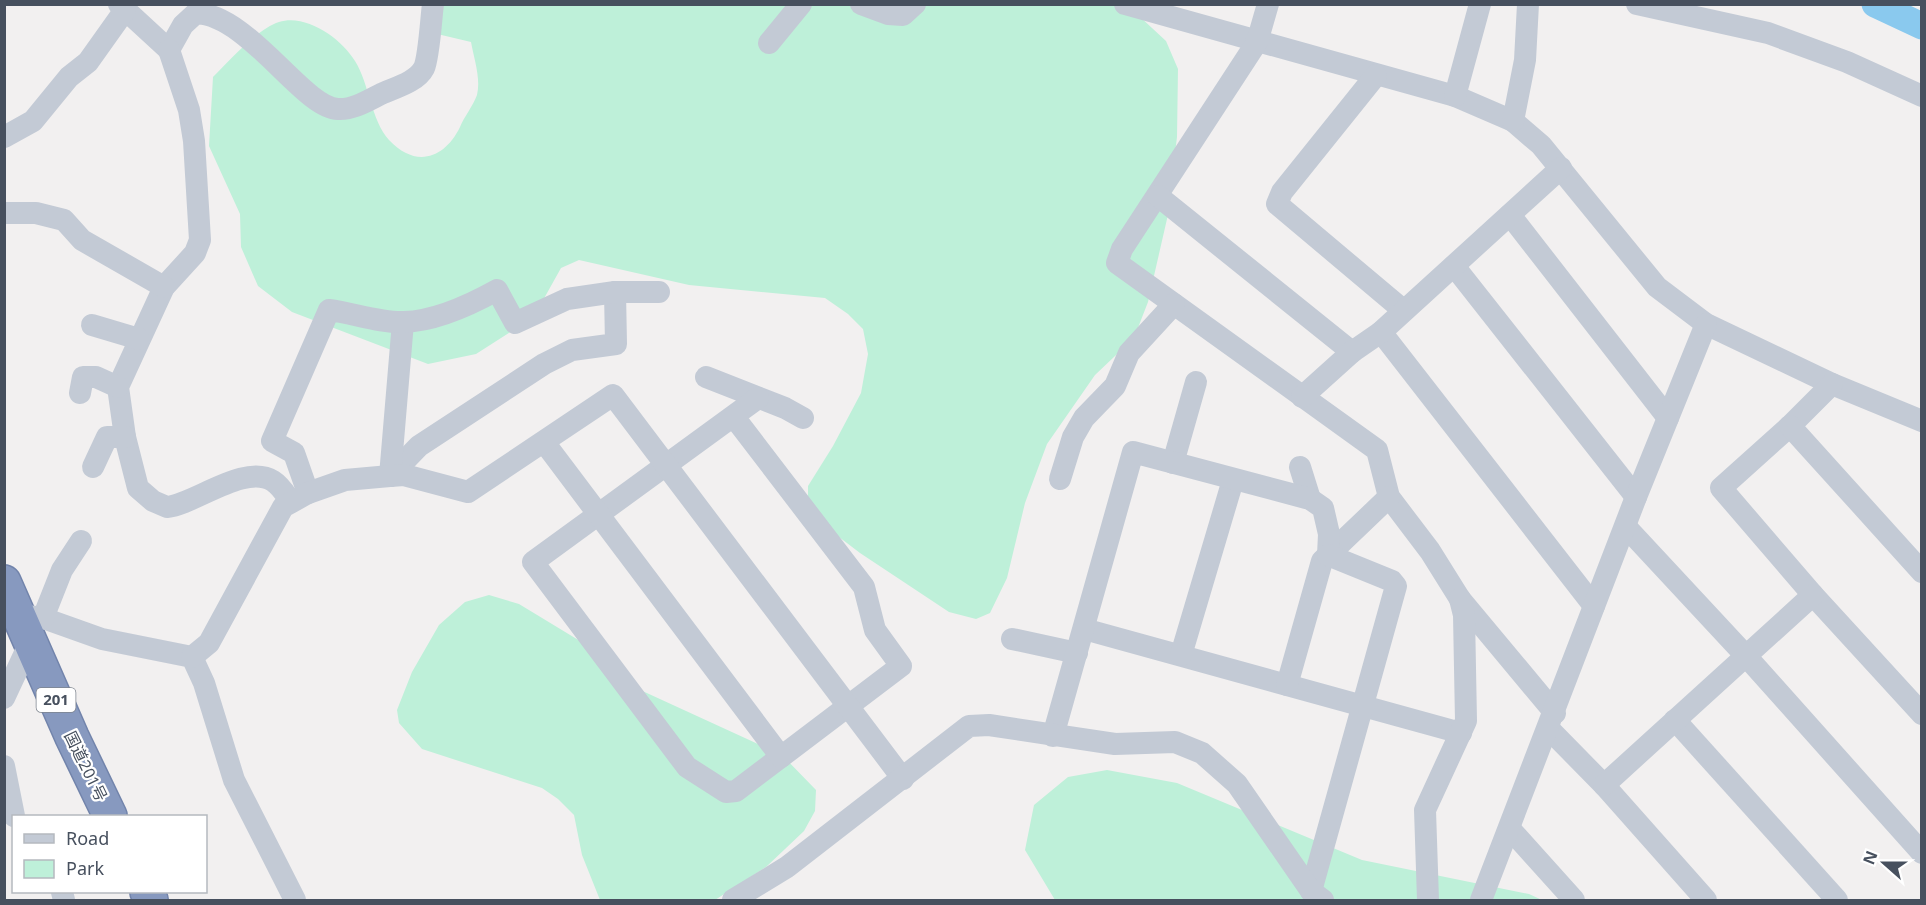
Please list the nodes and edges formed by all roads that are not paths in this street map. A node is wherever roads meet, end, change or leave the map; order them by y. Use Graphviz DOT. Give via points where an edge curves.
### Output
graph roads {
  1 [pos="433,4"];
  2 [pos="801,4"];
  3 [pos="861,4"];
  4 [pos="915,4"];
  5 [pos="1125,4"];
  6 [pos="1268,4"];
  7 [pos="1480,4"];
  8 [pos="1528,4"];
  9 [pos="1637,4"];
  10 [pos="122,7"];
  11 [pos="1257,42"];
  12 [pos="769,44"];
  13 [pos="169,50"];
  14 [pos="1376,75"];
  15 [pos="1455,96"];
  16 [pos="1922,96"];
  17 [pos="1513,121"];
  18 [pos="4,137"];
  19 [pos="1561,168"];
  20 [pos="1158,196"];
  21 [pos="4,213"];
  22 [pos="1510,215"];
  23 [pos="1454,266"];
  24 [pos="164,287"];
  25 [pos="615,292"];
  26 [pos="659,292"];
  27 [pos="1174,304"];
  28 [pos="1403,310"];
  29 [pos="403,322"];
  30 [pos="1706,324"];
  31 [pos="92,325"];
  32 [pos="1381,332"];
  33 [pos="139,339"];
  34 [pos="1352,352"];
  35 [pos="706,377"];
  36 [pos="1196,382"];
  37 [pos="1832,384"];
  38 [pos="118,387"];
  39 [pos="80,393"];
  40 [pos="1302,397"];
  41 [pos="758,398"];
  42 [pos="734,417"];
  43 [pos="803,418"];
  44 [pos="1668,418"];
  45 [pos="1921,419"];
  46 [pos="1790,426"];
  47 [pos="125,437"];
  48 [pos="544,442"];
  49 [pos="1173,463"];
  50 [pos="666,466"];
  51 [pos="1300,467"];
  52 [pos="93,468"];
  53 [pos="390,476"];
  54 [pos="1060,479"];
  55 [pos="1233,480"];
  56 [pos="1389,497"];
  57 [pos="1636,497"];
  58 [pos="300,498"];
  59 [pos="1310,499"];
  60 [pos="597,514"];
  61 [pos="1626,527"];
  62 [pos="81,541"];
  63 [pos="1328,555"];
  64 [pos="1922,572"];
  65 [pos="4,582"];
  66 [pos="1813,595"];
  67 [pos="1460,599"];
  68 [pos="1594,606"];
  69 [pos="31,626"];
  70 [pos="1084,629"];
  71 [pos="1012,639"];
  72 [pos="1077,653"];
  73 [pos="1181,655"];
  74 [pos="1746,656"];
  75 [pos="192,657"];
  76 [pos="1287,685"];
  77 [pos="4,698"];
  78 [pos="1919,705"];
  79 [pos="848,706"];
  80 [pos="1362,707"];
  81 [pos="1552,720"];
  82 [pos="1676,720"];
  83 [pos="1461,733"];
  84 [pos="1053,736"];
  85 [pos="782,758"];
  86 [pos="4,766"];
  87 [pos="903,779"];
  88 [pos="1604,785"];
  89 [pos="14,815"];
  90 [pos="110,815"];
  91 [pos="1510,829"];
  92 [pos="1922,853"];
  93 [pos="1317,896"];
  94 [pos="1698,898"];
  95 [pos="295,900"];
  96 [pos="733,900"];
  97 [pos="1428,900"];
  98 [pos="1481,900"];
  99 [pos="1575,900"];
  100 [pos="1838,900"];
  1 -- 13 [label="street" via="423,69 411,81 363,103 338,109 326,106 312,95 250,39 204,14 189,17"];
  2 -- 12 [label="street"];
  3 -- 4 [label="street" via="903,15"];
  5 -- 11 [label="street"];
  6 -- 11 [label="street"];
  7 -- 15 [label="street"];
  8 -- 17 [label="street" via="1525,60"];
  9 -- 16 [label="street" via="1768,33 1847,62"];
  10 -- 13 [label="street"];
  10 -- 18 [label="street" via="88,62 69,77 33,121"];
  11 -- 14 [label="street"];
  11 -- 20 [label="street"];
  13 -- 24 [label="street" via="191,120 200,240 195,253"];
  14 -- 15 [label="street"];
  14 -- 28 [label="street" via="1282,192 1277,204"];
  15 -- 17 [label="street"];
  17 -- 19 [label="street"];
  19 -- 22 [label="street"];
  19 -- 30 [label="street" via="1657,287"];
  20 -- 27 [label="street" via="1122,249 1117,263"];
  20 -- 34 [label="street"];
  21 -- 24 [label="street" via="36,213 64,220 82,240"];
  22 -- 23 [label="street"];
  22 -- 44 [label="street"];
  23 -- 28 [label="street"];
  23 -- 57 [label="street"];
  24 -- 33 [label="street"];
  25 -- 26 [label="street"];
  25 -- 29 [label="street" via="567,300 515,322 497,290 474,303"];
  25 -- 53 [label="street" via="616,344 572,350 544,364 419,446"];
  27 -- 40 [label="street"];
  27 -- 54 [label="street" via="1129,353 1115,386 1084,418 1073,437"];
  28 -- 32 [label="street"];
  29 -- 53 [label="street"];
  29 -- 58 [label="street" via="329,310 273,441 294,453"];
  30 -- 37 [label="street"];
  30 -- 44 [label="street"];
  31 -- 33 [label="street"];
  32 -- 34 [label="street"];
  32 -- 68 [label="street"];
  33 -- 38 [label="street"];
  34 -- 40 [label="street"];
  35 -- 41 [label="street"];
  36 -- 49 [label="street"];
  37 -- 45 [label="street"];
  37 -- 46 [label="street"];
  38 -- 39 [label="street" via="96,377 83,377"];
  38 -- 47 [label="street"];
  40 -- 56 [label="street" via="1377,450"];
  41 -- 42 [label="street"];
  41 -- 43 [label="street"];
  42 -- 50 [label="street"];
  42 -- 79 [label="street" via="864,587 875,630 901,666"];
  44 -- 57 [label="street"];
  46 -- 64 [label="street"];
  46 -- 66 [label="street" via="1721,488"];
  47 -- 52 [label="street" via="107,437"];
  47 -- 58 [label="street" via="138,488 167,507 228,483 257,477 271,480"];
  48 -- 50 [label="street" via="613,395"];
  48 -- 53 [label="street" via="468,492 404,475"];
  48 -- 60 [label="street"];
  49 -- 55 [label="street"];
  49 -- 70 [label="street" via="1132,452"];
  50 -- 60 [label="street"];
  50 -- 79 [label="street"];
  51 -- 59 [label="street"];
  53 -- 58 [label="street" via="345,480"];
  55 -- 59 [label="street"];
  55 -- 73 [label="street"];
  56 -- 63 [label="street"];
  56 -- 67 [label="street"];
  57 -- 61 [label="street"];
  58 -- 75 [label="street" via="283,507 209,643"];
  59 -- 63 [label="street" via="1323,508 1329,534"];
  60 -- 85 [label="street"];
  60 -- 85 [label="street" via="533,562 687,767 726,792 736,791"];
  61 -- 68 [label="street"];
  61 -- 74 [label="street"];
  62 -- 69 [label="street"];
  63 -- 76 [label="street" via="1322,561"];
  63 -- 80 [label="street" via="1396,586"];
  65 -- 69 [label="highway, 国道201号 / 201"];
  66 -- 74 [label="street"];
  66 -- 78 [label="street"];
  67 -- 81 [label="street"];
  67 -- 83 [label="street" via="1464,615 1466,721"];
  68 -- 81 [label="street"];
  69 -- 75 [label="street"];
  69 -- 77 [label="street" via="26,652"];
  69 -- 90 [label="highway, 国道201号 / 201" via="72,737"];
  70 -- 72 [label="street"];
  70 -- 73 [label="street"];
  71 -- 72 [label="street"];
  72 -- 84 [label="street"];
  73 -- 76 [label="street"];
  74 -- 82 [label="street"];
  74 -- 92 [label="street"];
  75 -- 95 [label="street" via="234,780"];
  76 -- 80 [label="street"];
  79 -- 85 [label="street"];
  79 -- 87 [label="street"];
  80 -- 83 [label="street"];
  80 -- 93 [label="street"];
  81 -- 88 [label="street"];
  81 -- 91 [label="street"];
  82 -- 88 [label="street"];
  82 -- 100 [label="street"];
  83 -- 97 [label="street" via="1425,810"];
  84 -- 87 [label="street" via="989,725 969,726"];
  84 -- 93 [label="street" via="1115,744 1175,742 1202,753 1238,784"];
  86 -- 89 [label="street"];
  87 -- 96 [label="street" via="787,867"];
  88 -- 94 [label="street"];
  91 -- 98 [label="street"];
  91 -- 99 [label="street"];
}
